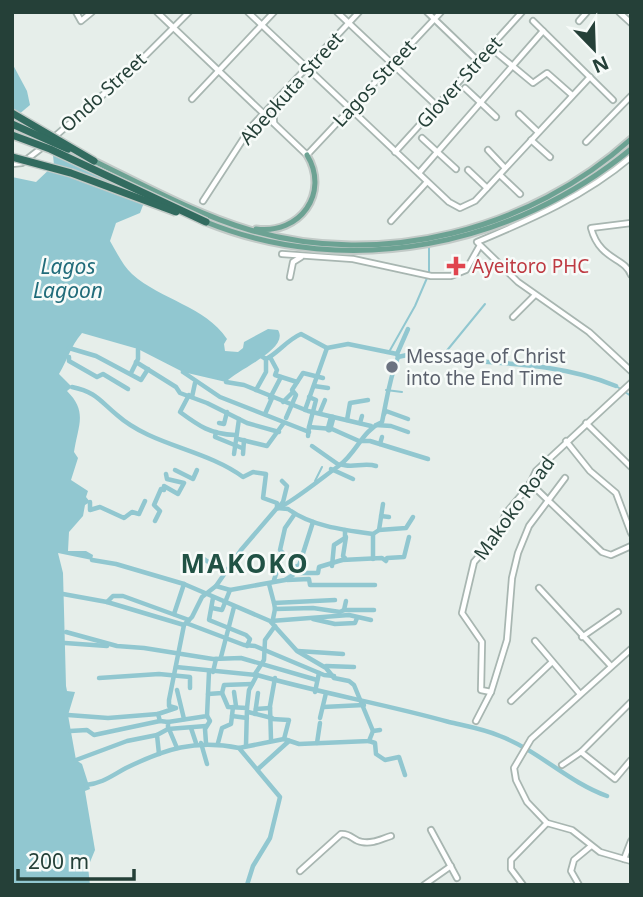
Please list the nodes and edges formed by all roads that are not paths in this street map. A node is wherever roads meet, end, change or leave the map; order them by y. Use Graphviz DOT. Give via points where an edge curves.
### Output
graph roads {
  1 [pos="76,12"];
  2 [pos="92,12"];
  3 [pos="157,12"];
  4 [pos="189,12"];
  5 [pos="247,12"];
  6 [pos="274,12"];
  7 [pos="337,12"];
  8 [pos="359,12"];
  9 [pos="427,12"];
  10 [pos="441,12"];
  11 [pos="587,12"];
  12 [pos="619,12"];
  13 [pos="519,13"];
  14 [pos="435,19"];
  15 [pos="533,21"];
  16 [pos="579,21"];
  17 [pos="349,23"];
  18 [pos="631,23"];
  19 [pos="262,25"];
  20 [pos="173,29"];
  21 [pos="543,31"];
  22 [pos="498,54"];
  23 [pos="478,61"];
  24 [pos="392,65"];
  25 [pos="512,65"];
  26 [pos="307,69"];
  27 [pos="219,72"];
  28 [pos="590,78"];
  29 [pos="465,88"];
  30 [pos="572,96"];
  31 [pos="631,96"];
  32 [pos="192,99"];
  33 [pos="613,100"];
  34 [pos="480,102"];
  35 [pos="273,103"];
  36 [pos="437,106"];
  37 [pos="350,109"];
  38 [pos="12,113"];
  39 [pos="264,113"];
  40 [pos="519,114"];
  41 [pos="496,117"];
  42 [pos="275,123"];
  43 [pos="12,124"];
  44 [pos="538,132"];
  45 [pos="12,135"];
  46 [pos="422,138"];
  47 [pos="631,139"];
  48 [pos="531,140"];
  49 [pos="586,142"];
  50 [pos="631,149"];
  51 [pos="488,150"];
  52 [pos="395,152"];
  53 [pos="438,153"];
  54 [pos="307,155"];
  55 [pos="12,157"];
  56 [pos="550,157"];
  57 [pos="631,157"];
  58 [pos="94,161"];
  59 [pos="12,164"];
  60 [pos="505,168"];
  61 [pos="456,169"];
  62 [pos="468,170"];
  63 [pos="418,173"];
  64 [pos="500,175"];
  65 [pos="427,182"];
  66 [pos="487,188"];
  67 [pos="520,194"];
  68 [pos="203,201"];
  69 [pos="391,221"];
  70 [pos="206,222"];
  71 [pos="631,223"];
  72 [pos="239,226"];
  73 [pos="446,238"];
  74 [pos="412,244"];
  75 [pos="479,247"];
  76 [pos="282,254"];
  77 [pos="301,257"];
  78 [pos="630,267"];
  79 [pos="631,275"];
  80 [pos="290,277"];
  81 [pos="535,295"];
  82 [pos="513,317"];
  83 [pos="631,371"];
  84 [pos="630,383"];
  85 [pos="586,423"];
  86 [pos="566,441"];
  87 [pos="631,467"];
  88 [pos="565,478"];
  89 [pos="530,483"];
  90 [pos="549,500"];
  91 [pos="631,533"];
  92 [pos="631,546"];
  93 [pos="539,588"];
  94 [pos="618,612"];
  95 [pos="582,637"];
  96 [pos="535,641"];
  97 [pos="631,649"];
  98 [pos="552,662"];
  99 [pos="611,666"];
  100 [pos="491,692"];
  101 [pos="580,694"];
  102 [pos="510,701"];
  103 [pos="631,702"];
  104 [pos="476,721"];
  105 [pos="581,752"];
  106 [pos="631,760"];
  107 [pos="562,765"];
  108 [pos="547,823"];
  109 [pos="431,830"];
  110 [pos="391,836"];
  111 [pos="631,841"];
  112 [pos="591,846"];
  113 [pos="624,859"];
  114 [pos="631,861"];
  115 [pos="451,866"];
  116 [pos="300,871"];
  117 [pos="457,878"];
  118 [pos="424,885"];
  119 [pos="523,885"];
  120 [pos="579,885"];
  1 -- 2 [label="street" via="80,21"];
  3 -- 20 [label="street"];
  4 -- 20 [label="street, Ondo Street"];
  5 -- 19 [label="street"];
  6 -- 19 [label="street"];
  7 -- 17 [label="street"];
  8 -- 17 [label="street, Abeokuta Street"];
  9 -- 14 [label="street"];
  10 -- 14 [label="street, Lagos Street"];
  11 -- 16 [label="street"];
  12 -- 18 [label="street"];
  13 -- 23 [label="street, Glover Street"];
  14 -- 23 [label="street"];
  14 -- 24 [label="street, Lagos Street"];
  15 -- 21 [label="street"];
  17 -- 24 [label="street"];
  17 -- 26 [label="street, Abeokuta Street"];
  19 -- 26 [label="street"];
  19 -- 27 [label="street"];
  20 -- 27 [label="street"];
  20 -- 59 [label="street, Ondo Street" via="42,149 22,163"];
  21 -- 25 [label="street"];
  21 -- 28 [label="street"];
  22 -- 25 [label="street"];
  23 -- 36 [label="street, Glover Street"];
  24 -- 36 [label="street"];
  24 -- 37 [label="street, Lagos Street"];
  25 -- 30 [label="street" via="533,83 547,73"];
  25 -- 34 [label="street"];
  26 -- 35 [label="street, Abeokuta Street"];
  26 -- 37 [label="street"];
  27 -- 32 [label="street"];
  27 -- 39 [label="street"];
  28 -- 30 [label="street"];
  28 -- 33 [label="street"];
  29 -- 34 [label="street"];
  30 -- 44 [label="street"];
  31 -- 49 [label="street"];
  34 -- 41 [label="street"];
  34 -- 53 [label="street"];
  35 -- 39 [label="street, Abeokuta Street"];
  35 -- 42 [label="street"];
  36 -- 52 [label="street, Glover Street"];
  37 -- 52 [label="street"];
  37 -- 54 [label="street, Lagos Street"];
  38 -- 58 [label="highway, bridge"];
  39 -- 42 [label="street"];
  39 -- 68 [label="street, Abeokuta Street"];
  40 -- 44 [label="street"];
  42 -- 54 [label="street"];
  43 -- 58 [label="highway, bridge"];
  44 -- 48 [label="street"];
  45 -- 70 [label="highway, bridge"];
  46 -- 53 [label="street"];
  47 -- 73 [label="main road" via="543,201"];
  48 -- 56 [label="street"];
  48 -- 60 [label="street"];
  50 -- 73 [label="main road" via="555,202 501,226"];
  51 -- 60 [label="street"];
  52 -- 63 [label="street"];
  53 -- 61 [label="street"];
  53 -- 63 [label="street"];
  54 -- 72 [label="main road" via="316,188 302,216 274,229"];
  55 -- 70 [label="highway, bridge" via="71,173"];
  57 -- 75 [label="street" via="569,201 477,242"];
  58 -- 72 [label="main road"];
  60 -- 64 [label="street"];
  62 -- 66 [label="street"];
  63 -- 65 [label="street"];
  64 -- 66 [label="street"];
  64 -- 67 [label="street"];
  65 -- 66 [label="street" via="460,208 472,205"];
  65 -- 69 [label="street"];
  70 -- 74 [label="main road" via="261,241 314,248"];
  71 -- 78 [label="street" via="591,229 605,255"];
  72 -- 74 [label="main road" via="332,244"];
  73 -- 74 [label="main road"];
  75 -- 77 [label="street" via="463,273 431,276 353,259"];
  75 -- 81 [label="street"];
  76 -- 77 [label="street"];
  77 -- 80 [label="street" via="293,262"];
  78 -- 79 [label="street"];
  81 -- 82 [label="street"];
  81 -- 83 [label="street" via="589,332"];
  84 -- 85 [label="street, Makoko Road"];
  85 -- 86 [label="street, Makoko Road"];
  85 -- 87 [label="street"];
  86 -- 89 [label="street, Makoko Road"];
  86 -- 91 [label="street" via="616,493"];
  88 -- 90 [label="street"];
  89 -- 90 [label="street"];
  89 -- 100 [label="street, Makoko Road" via="474,562 462,613 482,642 481,690"];
  90 -- 92 [label="street" via="602,552 611,555"];
  90 -- 100 [label="street" via="529,526 513,567 507,640"];
  93 -- 95 [label="street"];
  94 -- 95 [label="street"];
  95 -- 99 [label="street"];
  96 -- 98 [label="street"];
  97 -- 99 [label="street"];
  98 -- 101 [label="street"];
  98 -- 102 [label="street"];
  99 -- 101 [label="street"];
  100 -- 104 [label="street"];
  101 -- 108 [label="street" via="528,742 515,762 516,780 527,802"];
  103 -- 105 [label="street"];
  105 -- 106 [label="street" via="613,778"];
  105 -- 107 [label="street"];
  108 -- 112 [label="street" via="572,830"];
  108 -- 119 [label="street" via="511,860 511,869"];
  109 -- 115 [label="street"];
  110 -- 116 [label="street" via="363,842 341,834"];
  111 -- 113 [label="street"];
  112 -- 113 [label="street"];
  112 -- 120 [label="street" via="574,860 571,872"];
  113 -- 114 [label="street"];
  115 -- 117 [label="street"];
  115 -- 118 [label="street"];
}
